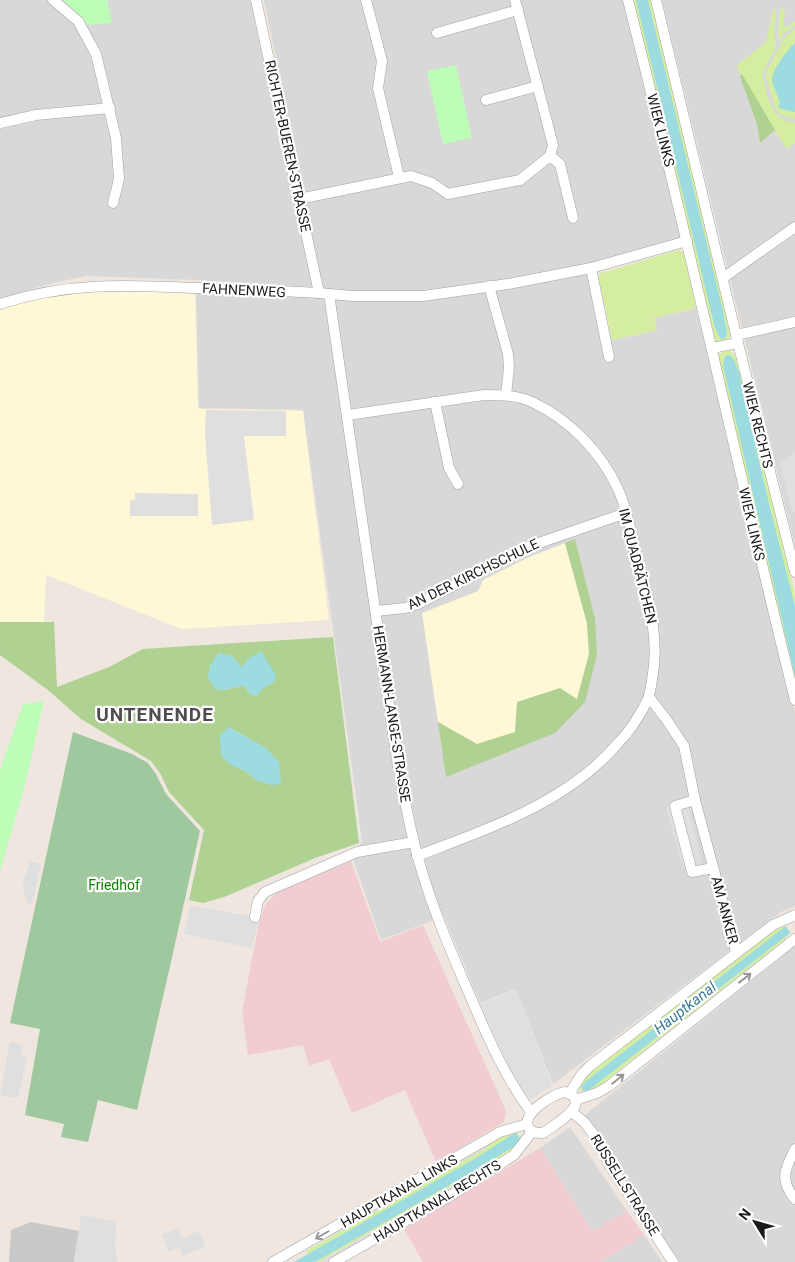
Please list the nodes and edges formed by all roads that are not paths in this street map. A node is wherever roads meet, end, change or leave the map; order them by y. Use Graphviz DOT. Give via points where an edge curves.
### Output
graph roads {
  1 [pos="53,0"];
  2 [pos="256,0"];
  3 [pos="366,0"];
  4 [pos="628,0"];
  5 [pos="656,0"];
  6 [pos="517,5"];
  7 [pos="437,33"];
  8 [pos="538,86"];
  9 [pos="486,100"];
  10 [pos="110,108"];
  11 [pos="0,123"];
  12 [pos="550,156"];
  13 [pos="399,177"];
  14 [pos="300,199"];
  15 [pos="113,203"];
  16 [pos="574,218"];
  17 [pos="795,227"];
  18 [pos="687,241"];
  19 [pos="591,268"];
  20 [pos="723,278"];
  21 [pos="489,286"];
  22 [pos="324,293"];
  23 [pos="0,304"];
  24 [pos="795,322"];
  25 [pos="737,339"];
  26 [pos="712,348"];
  27 [pos="609,357"];
  28 [pos="506,395"];
  29 [pos="435,402"];
  30 [pos="348,415"];
  31 [pos="458,484"];
  32 [pos="626,513"];
  33 [pos="795,572"];
  34 [pos="376,611"];
  35 [pos="649,697"];
  36 [pos="795,700"];
  37 [pos="695,800"];
  38 [pos="414,842"];
  39 [pos="418,856"];
  40 [pos="713,868"];
  41 [pos="794,916"];
  42 [pos="254,917"];
  43 [pos="795,939"];
  44 [pos="736,952"];
  45 [pos="572,1097"];
  46 [pos="531,1112"];
  47 [pos="572,1112"];
  48 [pos="529,1128"];
  49 [pos="795,1149"];
  50 [pos="795,1199"];
  51 [pos="273,1262"];
  52 [pos="334,1262"];
  53 [pos="673,1262"];
  1 -- 10 [label="street" via="78,21 96,54"];
  2 -- 14 [label="street, RICHTER-BUEREN-STRASSE"];
  3 -- 13 [label="street" via="382,61 378,88"];
  4 -- 18 [label="street, WIEK LINKS"];
  5 -- 20 [label="street, WIEK RECHTS"];
  6 -- 7 [label="street"];
  6 -- 8 [label="street"];
  8 -- 9 [label="street"];
  8 -- 12 [label="street" via="553,145"];
  10 -- 11 [label="street" via="36,114"];
  10 -- 15 [label="street" via="116,138 118,179"];
  12 -- 13 [label="street" via="520,180 448,194 420,178"];
  12 -- 16 [label="street" via="560,164"];
  13 -- 14 [label="street"];
  14 -- 22 [label="street, RICHTER-BUEREN-STRASSE"];
  17 -- 20 [label="street"];
  18 -- 19 [label="street, FAHNENWEG"];
  18 -- 26 [label="street, WIEK LINKS"];
  19 -- 21 [label="street, FAHNENWEG"];
  19 -- 27 [label="street"];
  20 -- 25 [label="street, WIEK RECHTS"];
  21 -- 22 [label="street, FAHNENWEG" via="423,296"];
  21 -- 28 [label="street" via="508,354"];
  22 -- 23 [label="street, FAHNENWEG" via="108,284 61,289"];
  22 -- 30 [label="street, HERMANN-LANGE-STRASSE"];
  24 -- 25 [label="street"];
  25 -- 26 [label="street"];
  25 -- 33 [label="street, WIEK RECHTS"];
  26 -- 36 [label="street, WIEK LINKS"];
  28 -- 29 [label="street, IM QUADRÄTCHEN"];
  28 -- 32 [label="street, IM QUADRÄTCHEN" via="531,402 575,431 604,466 618,490"];
  29 -- 30 [label="street, IM QUADRÄTCHEN"];
  29 -- 31 [label="street" via="449,468"];
  30 -- 34 [label="street, HERMANN-LANGE-STRASSE"];
  32 -- 34 [label="street, AN DER KIRCHSCHULE" via="530,546 418,604"];
  32 -- 35 [label="street, IM QUADRÄTCHEN" via="651,608 654,672"];
  34 -- 38 [label="street, HERMANN-LANGE-STRASSE" via="398,766"];
  35 -- 37 [label="street, AM ANKER" via="684,746"];
  35 -- 39 [label="street, IM QUADRÄTCHEN" via="632,727 605,759 568,788 499,825"];
  37 -- 40 [label="street, AM ANKER"];
  37 -- 40 [label="street, AM ANKER" via="675,806 692,872"];
  38 -- 39 [label="street, HERMANN-LANGE-STRASSE"];
  38 -- 42 [label="street" via="357,852 264,892"];
  39 -- 46 [label="street, HERMANN-LANGE-STRASSE" via="451,950 493,1048 514,1089"];
  40 -- 44 [label="street, AM ANKER"];
  41 -- 44 [label="street" via="773,925"];
  45 -- 43 [label="street, one-way" via="597,1093 609,1086"];
  44 -- 45 [label="street" via="590,1066 582,1074"];
  45 -- 46 [label="street" via="558,1093"];
  45 -- 47 [label="street" via="575,1106"];
  46 -- 48 [label="street" via="527,1118"];
  47 -- 48 [label="street, HAUPTKANAL LINKS" via="543,1133"];
  47 -- 53 [label="street, RUSSELLSTRASSE" via="597,1139 609,1164"];
  48 -- 51 [label="street, HAUPTKANAL LINKS, one-way" via="500,1132"];
  48 -- 52 [label="street, HAUPTKANAL RECHTS" via="514,1155 450,1196"];
  49 -- 50 [label="street" via="785,1168 785,1181"];
}
